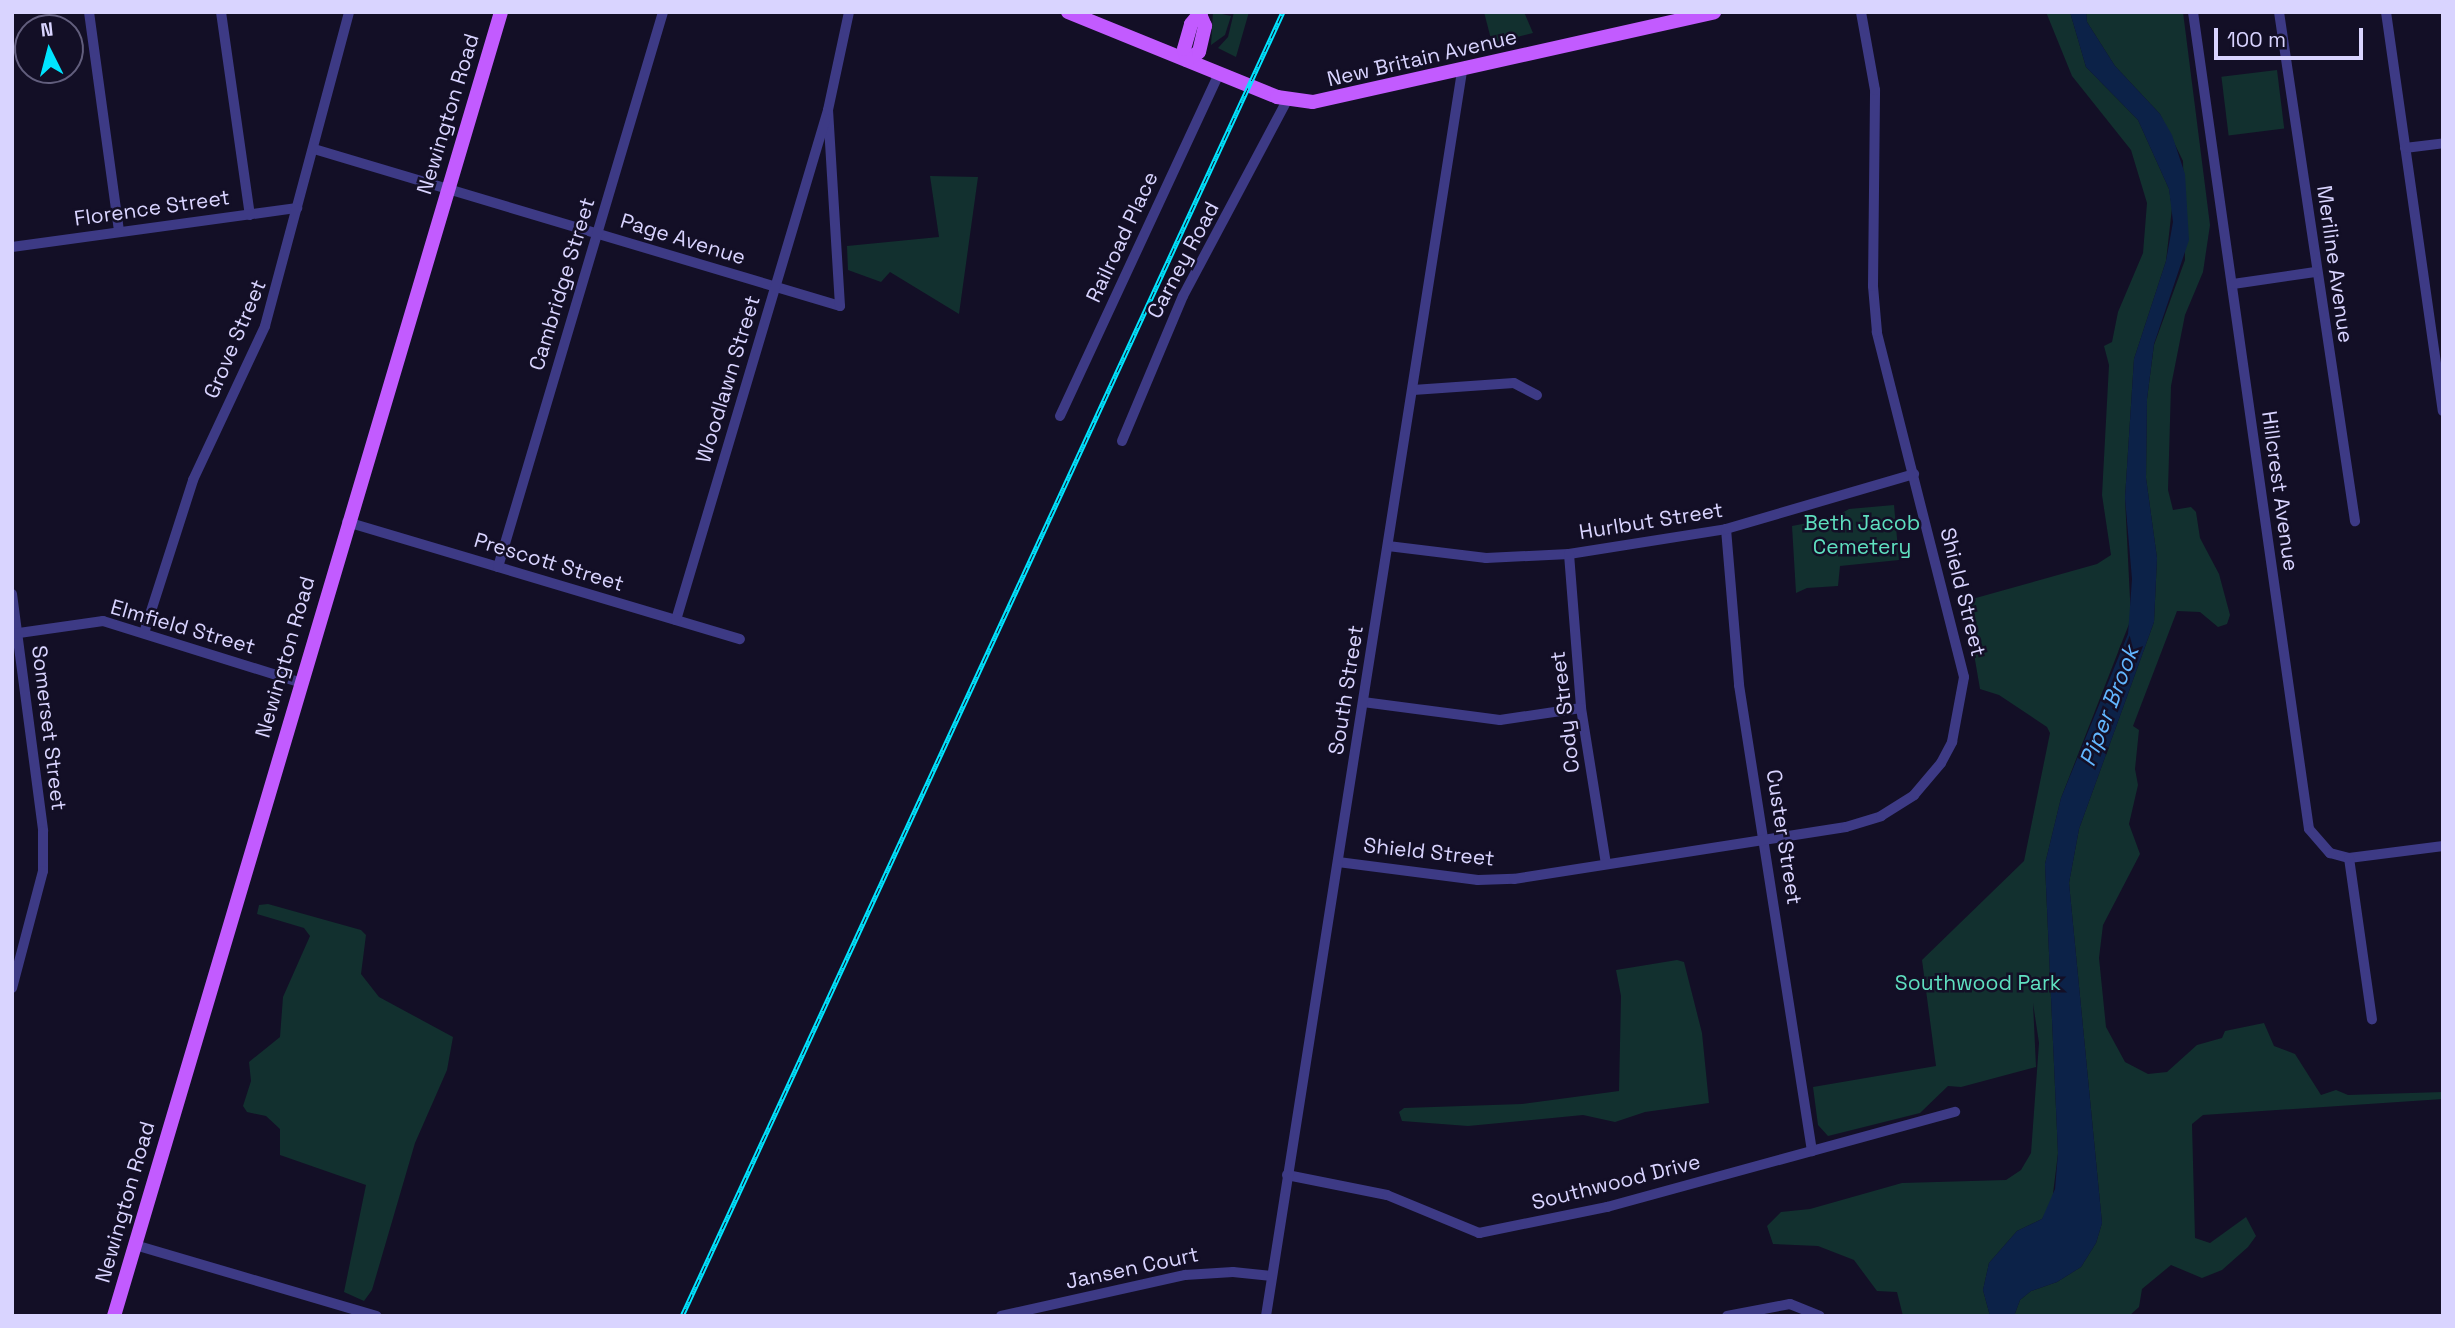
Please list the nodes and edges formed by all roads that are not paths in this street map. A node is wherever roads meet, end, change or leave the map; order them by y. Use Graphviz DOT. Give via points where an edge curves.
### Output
graph roads {
  1 [pos="89,12"];
  2 [pos="221,12"];
  3 [pos="349,12"];
  4 [pos="501,12"];
  5 [pos="663,12"];
  6 [pos="849,12"];
  7 [pos="1068,12"];
  8 [pos="1714,12"];
  9 [pos="1861,12"];
  10 [pos="2193,12"];
  11 [pos="2279,12"];
  12 [pos="2386,12"];
  13 [pos="1201,13"];
  14 [pos="1187,60"];
  15 [pos="1462,71"];
  16 [pos="1219,74"];
  17 [pos="1287,100"];
  18 [pos="828,110"];
  19 [pos="2443,143"];
  20 [pos="2405,148"];
  21 [pos="314,149"];
  22 [pos="447,187"];
  23 [pos="298,208"];
  24 [pos="250,215"];
  25 [pos="119,232"];
  26 [pos="598,234"];
  27 [pos="12,247"];
  28 [pos="2315,272"];
  29 [pos="2232,284"];
  30 [pos="775,287"];
  31 [pos="840,306"];
  32 [pos="1413,390"];
  33 [pos="1537,395"];
  34 [pos="2443,411"];
  35 [pos="1060,416"];
  36 [pos="1122,441"];
  37 [pos="1914,474"];
  38 [pos="2355,521"];
  39 [pos="347,522"];
  40 [pos="1726,529"];
  41 [pos="1388,546"];
  42 [pos="1569,554"];
  43 [pos="498,567"];
  44 [pos="12,594"];
  45 [pos="676,620"];
  46 [pos="144,633"];
  47 [pos="15,634"];
  48 [pos="740,639"];
  49 [pos="299,682"];
  50 [pos="1363,702"];
  51 [pos="1581,708"];
  52 [pos="1766,840"];
  53 [pos="2443,846"];
  54 [pos="2349,858"];
  55 [pos="1338,862"];
  56 [pos="1606,864"];
  57 [pos="18,950"];
  58 [pos="12,988"];
  59 [pos="2372,1019"];
  60 [pos="1955,1112"];
  61 [pos="1812,1151"];
  62 [pos="1287,1175"];
  63 [pos="135,1245"];
  64 [pos="1272,1276"];
  65 [pos="114,1316"];
  66 [pos="377,1316"];
  67 [pos="1001,1316"];
  68 [pos="1266,1316"];
  69 [pos="1727,1316"];
  70 [pos="1820,1316"];
  1 -- 25 [label="street"];
  2 -- 24 [label="street"];
  3 -- 21 [label="street, Grove Street"];
  4 -- 22 [label="main road, Newington Road"];
  5 -- 26 [label="street, Cambridge Street"];
  6 -- 18 [label="street, Woodlawn Street"];
  7 -- 14 [label="main road, New Britain Avenue"];
  8 -- 15 [label="main road, New Britain Avenue"];
  9 -- 37 [label="street, Shield Street" via="1875,90 1877,332"];
  10 -- 29 [label="street, Hillcrest Avenue"];
  11 -- 28 [label="street, Meriline Avenue"];
  12 -- 20 [label="street"];
  13 -- 14 [label="main road" via="1205,26 1199,52"];
  14 -- 16 [label="main road, New Britain Avenue"];
  15 -- 17 [label="main road, New Britain Avenue" via="1339,99"];
  15 -- 32 [label="street, South Street"];
  16 -- 17 [label="main road, New Britain Avenue"];
  16 -- 35 [label="street, Railroad Place"];
  17 -- 36 [label="street, Carney Road" via="1182,296"];
  18 -- 30 [label="street, Woodlawn Street"];
  18 -- 31 [label="street, Woodlawn Street"];
  19 -- 20 [label="street"];
  20 -- 34 [label="street"];
  21 -- 22 [label="street, Page Avenue"];
  21 -- 23 [label="street, Grove Street"];
  22 -- 26 [label="street, Page Avenue"];
  22 -- 39 [label="main road, Newington Road"];
  23 -- 24 [label="street, Florence Street"];
  23 -- 46 [label="street, Grove Street" via="265,326 193,480"];
  24 -- 25 [label="street, Florence Street"];
  25 -- 27 [label="street, Florence Street"];
  26 -- 30 [label="street, Page Avenue"];
  26 -- 43 [label="street, Cambridge Street"];
  28 -- 29 [label="street"];
  28 -- 38 [label="street, Meriline Avenue"];
  29 -- 54 [label="street, Hillcrest Avenue" via="2309,829 2330,853"];
  30 -- 31 [label="street, Page Avenue"];
  30 -- 45 [label="street, Woodlawn Street"];
  32 -- 33 [label="street" via="1514,383"];
  32 -- 41 [label="street, South Street"];
  37 -- 40 [label="street, Hurlbut Street"];
  37 -- 52 [label="street, Shield Street" via="1964,677 1952,742 1914,795 1881,816 1846,827"];
  39 -- 43 [label="street, Prescott Street"];
  39 -- 49 [label="main road, Newington Road"];
  40 -- 42 [label="street, Hurlbut Street"];
  40 -- 52 [label="street, Custer Street" via="1739,685"];
  41 -- 42 [label="street, Hurlbut Street" via="1486,558"];
  41 -- 50 [label="street, South Street"];
  42 -- 51 [label="street, Cody Street"];
  43 -- 45 [label="street, Prescott Street"];
  44 -- 47 [label="street, Somerset Street"];
  45 -- 48 [label="street, Prescott Street"];
  46 -- 47 [label="street, Elmfield Street" via="103,621"];
  46 -- 49 [label="street, Elmfield Street"];
  47 -- 57 [label="street, Somerset Street" via="43,831 43,871"];
  49 -- 63 [label="main road, Newington Road"];
  50 -- 51 [label="street" via="1500,720"];
  50 -- 55 [label="street, South Street"];
  51 -- 56 [label="street, Cody Street"];
  52 -- 56 [label="street, Shield Street"];
  52 -- 61 [label="street, Custer Street"];
  53 -- 54 [label="street"];
  54 -- 59 [label="street"];
  55 -- 56 [label="street, Shield Street" via="1478,880"];
  55 -- 62 [label="street, South Street"];
  57 -- 58 [label="street, Somerset Street"];
  60 -- 61 [label="street, Southwood Drive"];
  61 -- 62 [label="street, Southwood Drive" via="1607,1208 1479,1233 1387,1195"];
  62 -- 64 [label="street, South Street"];
  63 -- 65 [label="main road, Newington Road"];
  63 -- 66 [label="street"];
  64 -- 67 [label="street, Jansen Court" via="1233,1272 1185,1275"];
  64 -- 68 [label="street, South Street"];
  69 -- 70 [label="street" via="1790,1304"];
}
